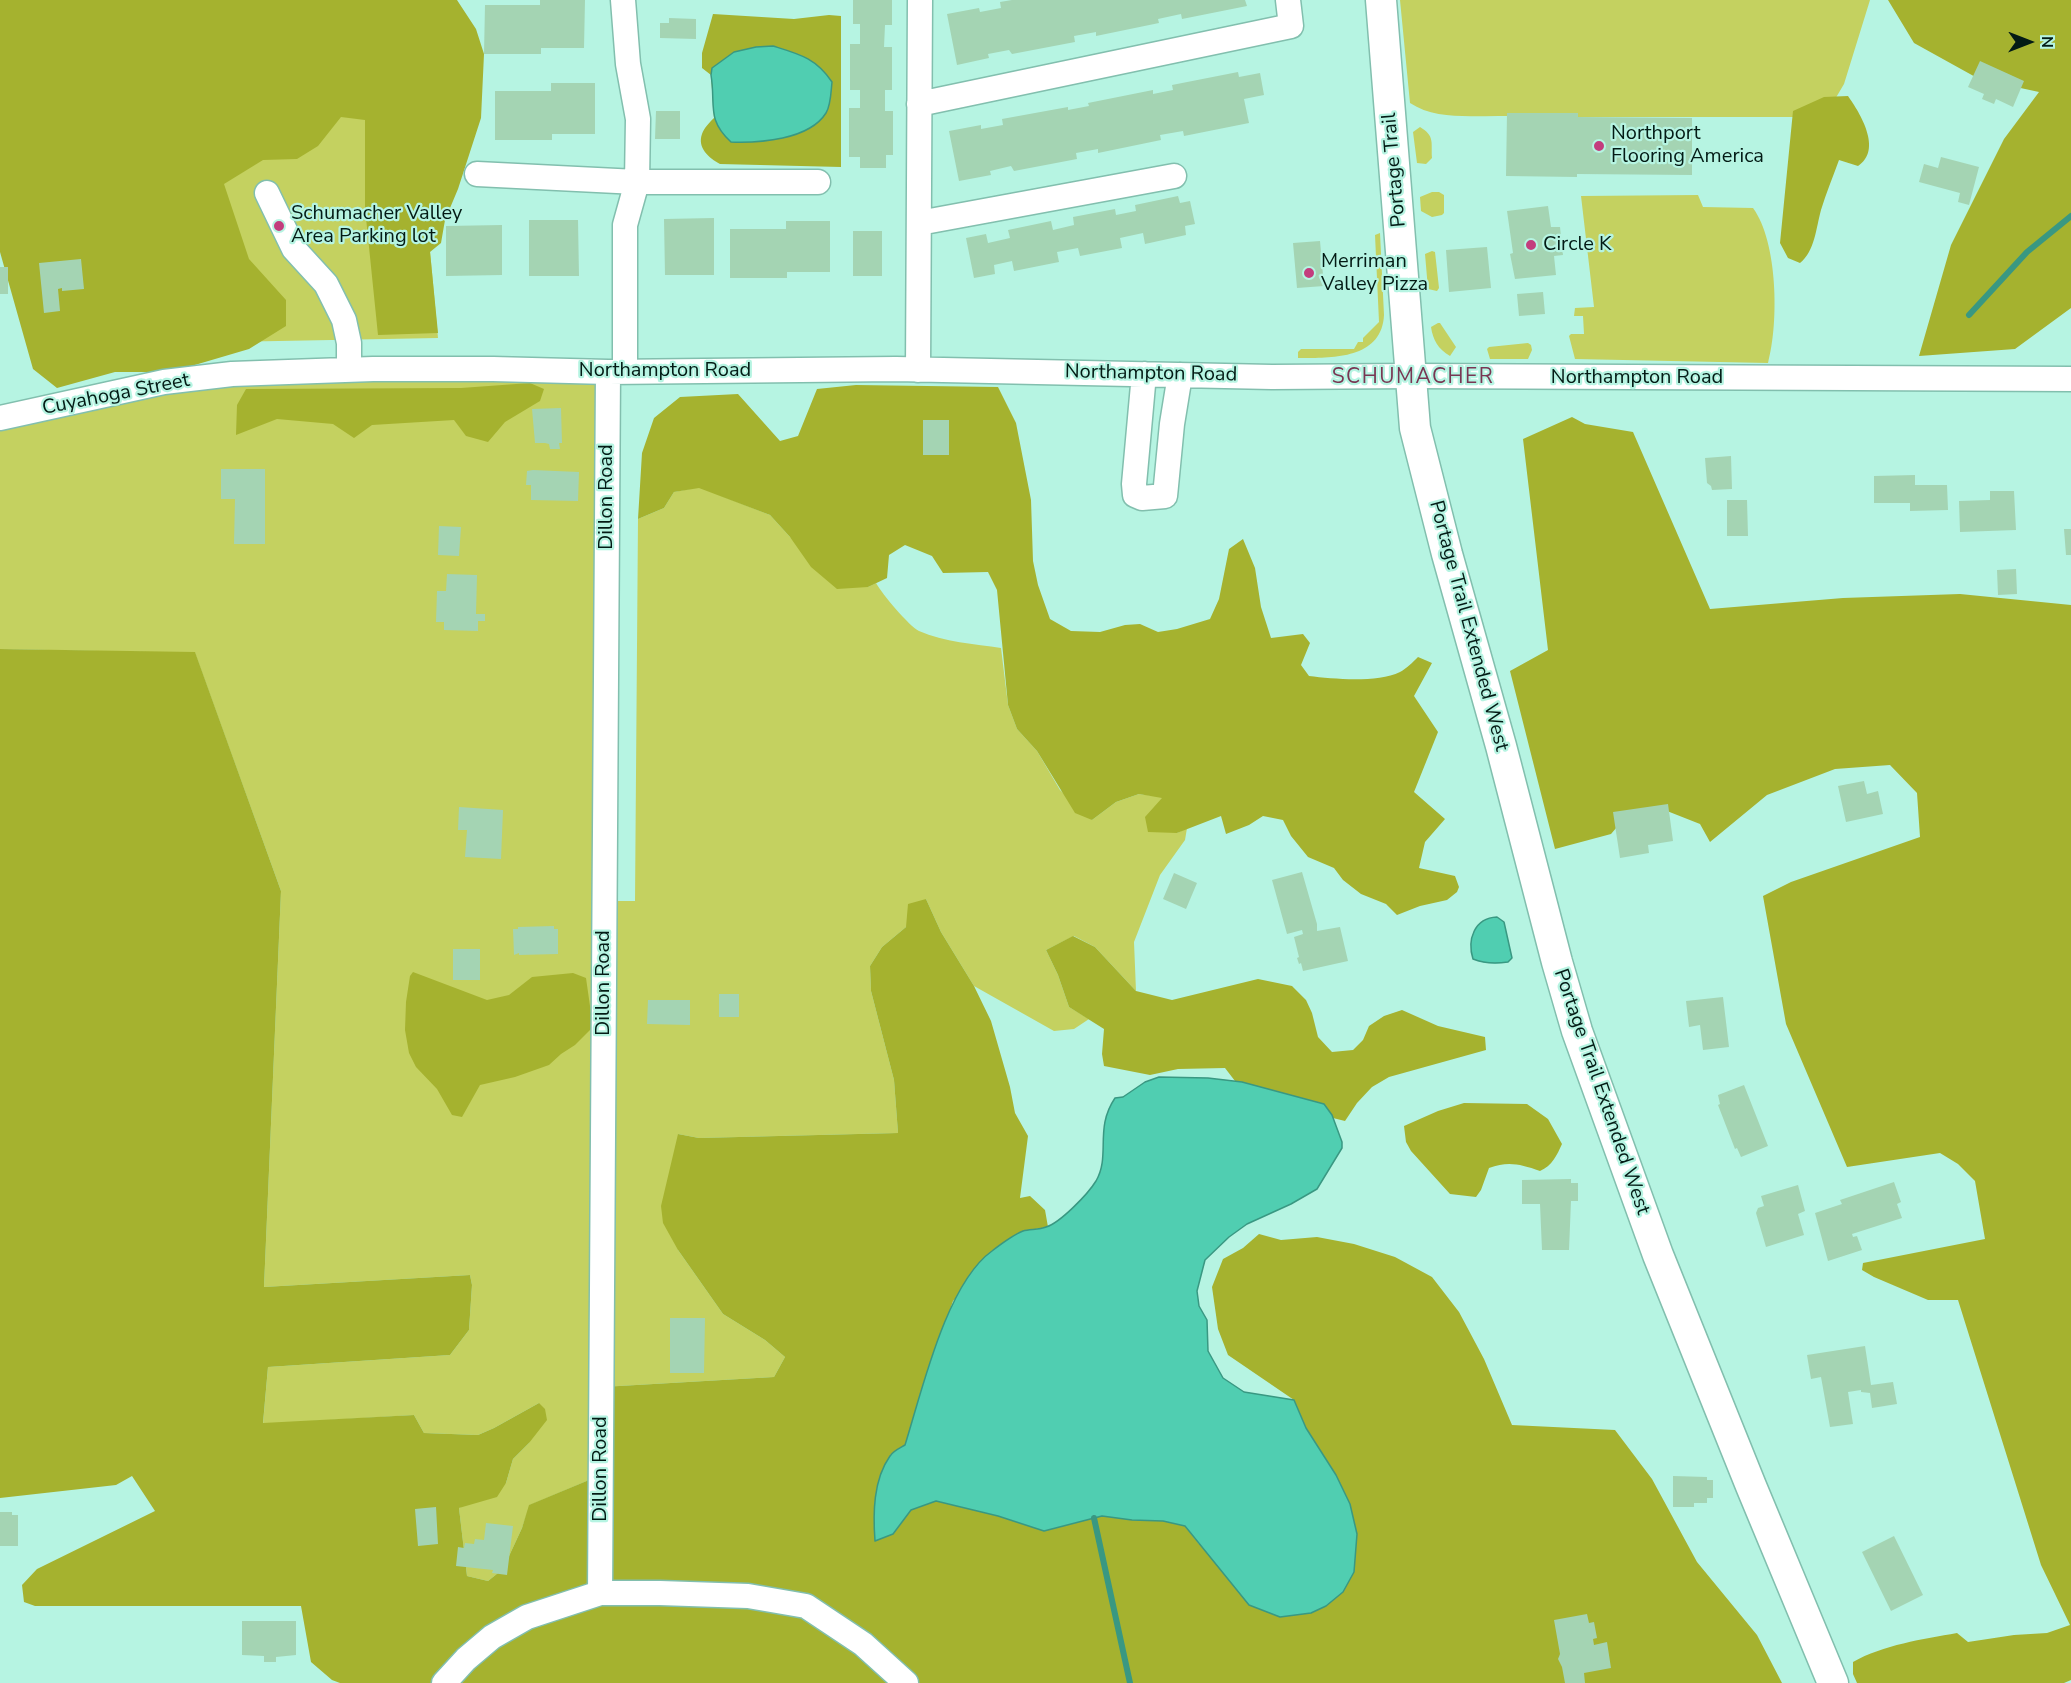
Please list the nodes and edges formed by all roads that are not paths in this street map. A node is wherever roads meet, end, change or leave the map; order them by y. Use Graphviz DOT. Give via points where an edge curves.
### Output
graph roads {
  1 [pos="623,0"];
  2 [pos="920,0"];
  3 [pos="1288,0"];
  4 [pos="1381,0"];
  5 [pos="919,104"];
  6 [pos="477,174"];
  7 [pos="1174,176"];
  8 [pos="637,182"];
  9 [pos="818,182"];
  10 [pos="267,193"];
  11 [pos="919,223"];
  12 [pos="349,370"];
  13 [pos="918,370"];
  14 [pos="616,372"];
  15 [pos="232,374"];
  16 [pos="1143,374"];
  17 [pos="1180,375"];
  18 [pos="1412,376"];
  19 [pos="2071,379"];
  20 [pos="0,418"];
  21 [pos="600,1593"];
  22 [pos="444,1683"];
  23 [pos="906,1683"];
  24 [pos="1833,1683"];
  1 -- 8 [label="street, Dillon Road" via="628,64 638,118"];
  2 -- 5 [label="street"];
  3 -- 5 [label="street" via="1291,26"];
  4 -- 18 [label="main road, Portage Trail"];
  5 -- 11 [label="street"];
  6 -- 8 [label="street"];
  7 -- 11 [label="street"];
  8 -- 9 [label="street"];
  8 -- 14 [label="street, Dillon Road" via="625,225"];
  10 -- 12 [label="street" via="294,249 326,284 344,320"];
  11 -- 13 [label="street"];
  12 -- 14 [label="street, Northampton Road"];
  12 -- 15 [label="street, Northampton Road"];
  13 -- 14 [label="street, Northampton Road"];
  13 -- 16 [label="street, Northampton Road"];
  14 -- 21 [label="street, Dillon Road"];
  15 -- 20 [label="street, Cuyahoga Street" via="164,382"];
  16 -- 17 [label="street, Northampton Road"];
  16 -- 17 [label="street" via="1134,484 1135,495 1142,498 1165,496"];
  17 -- 18 [label="street, Northampton Road"];
  18 -- 19 [label="street, Northampton Road"];
  18 -- 24 [label="main road, Portage Trail Extended West" via="1415,428 1435,508 1577,1031 1658,1255"];
  21 -- 22 [label="street" via="526,1617 500,1632 471,1654"];
  21 -- 23 [label="street" via="748,1596 806,1606 863,1644"];
}
